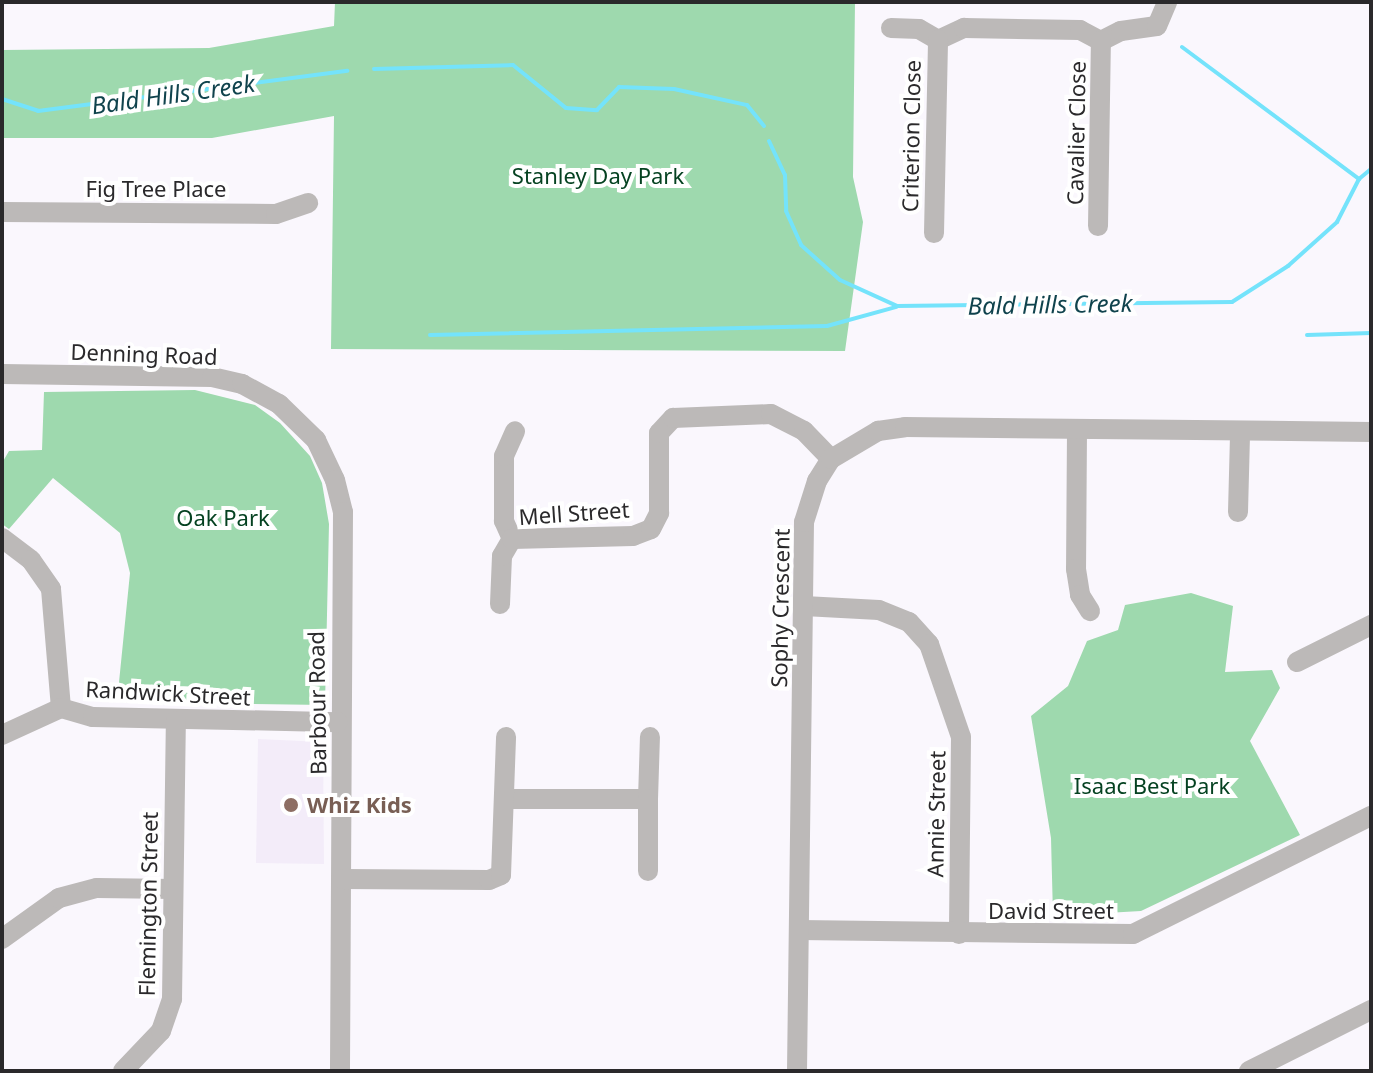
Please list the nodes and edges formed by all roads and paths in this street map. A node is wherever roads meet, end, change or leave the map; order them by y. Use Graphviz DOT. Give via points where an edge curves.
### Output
graph roads {
  1 [pos="1166,10"];
  2 [pos="891,28"];
  3 [pos="938,40"];
  4 [pos="1101,41"];
  5 [pos="308,203"];
  6 [pos="2,212"];
  7 [pos="1098,226"];
  8 [pos="934,233"];
  9 [pos="2,374"];
  10 [pos="279,404"];
  11 [pos="515,431"];
  12 [pos="1077,431"];
  13 [pos="1371,432"];
  14 [pos="1240,433"];
  15 [pos="831,459"];
  16 [pos="1238,512"];
  17 [pos="2,538"];
  18 [pos="512,539"];
  19 [pos="500,604"];
  20 [pos="804,606"];
  21 [pos="1090,611"];
  22 [pos="1371,625"];
  23 [pos="1297,662"];
  24 [pos="61,708"];
  25 [pos="176,721"];
  26 [pos="338,722"];
  27 [pos="2,735"];
  28 [pos="506,737"];
  29 [pos="650,737"];
  30 [pos="506,799"];
  31 [pos="648,799"];
  32 [pos="1371,816"];
  33 [pos="648,871"];
  34 [pos="343,879"];
  35 [pos="173,889"];
  36 [pos="799,930"];
  37 [pos="959,934"];
  38 [pos="2,939"];
  39 [pos="1371,1010"];
  40 [pos="123,1071"];
  41 [pos="340,1071"];
  42 [pos="797,1071"];
  43 [pos="1249,1071"];
  1 -- 4 [label="street" via="1157,26 1121,31"];
  2 -- 3 [label="street" via="919,29"];
  3 -- 4 [label="street" via="964,28 1080,30"];
  3 -- 8 [label="street, Criterion Close"];
  4 -- 7 [label="street, Cavalier Close"];
  5 -- 6 [label="street, Fig Tree Place" via="276,214"];
  9 -- 10 [label="street, Denning Road" via="212,377 242,384"];
  10 -- 26 [label="street, Barbour Road" via="316,440 341,503"];
  11 -- 18 [label="street" via="504,456 504,521"];
  12 -- 14 [label="street"];
  12 -- 15 [label="street" via="905,427 878,431"];
  12 -- 21 [label="street" via="1076,569 1080,595"];
  13 -- 14 [label="street"];
  14 -- 16 [label="street"];
  15 -- 18 [label="street, Mell Street" via="804,431 771,414 673,418 659,433 659,513 651,529 633,536"];
  15 -- 20 [label="street, Sophy Crescent" via="817,481 804,522"];
  17 -- 24 [label="street" via="31,560 51,589"];
  18 -- 19 [label="street, Mell Street" via="502,556"];
  20 -- 36 [label="street, Sophy Crescent"];
  20 -- 37 [label="street, Annie Street" via="879,610 909,622 929,644 961,737"];
  22 -- 23 [label="street"];
  24 -- 25 [label="street, Randwick Street" via="93,717"];
  24 -- 27 [label="street, Randwick Street"];
  25 -- 26 [label="street, Randwick Street"];
  25 -- 35 [label="street, Flemington Street"];
  26 -- 34 [label="street, Barbour Road"];
  28 -- 30 [label="street"];
  29 -- 31 [label="street"];
  30 -- 31 [label="street"];
  30 -- 34 [label="street" via="501,875 489,880"];
  31 -- 33 [label="street"];
  32 -- 37 [label="street, David Street" via="1143,931"];
  34 -- 41 [label="street, Barbour Road"];
  35 -- 38 [label="street" via="97,888 59,898"];
  35 -- 40 [label="street, Flemington Street" via="172,999 161,1031"];
  36 -- 37 [label="street, David Street"];
  36 -- 42 [label="street, Sophy Crescent"];
  39 -- 43 [label="street"];
}
